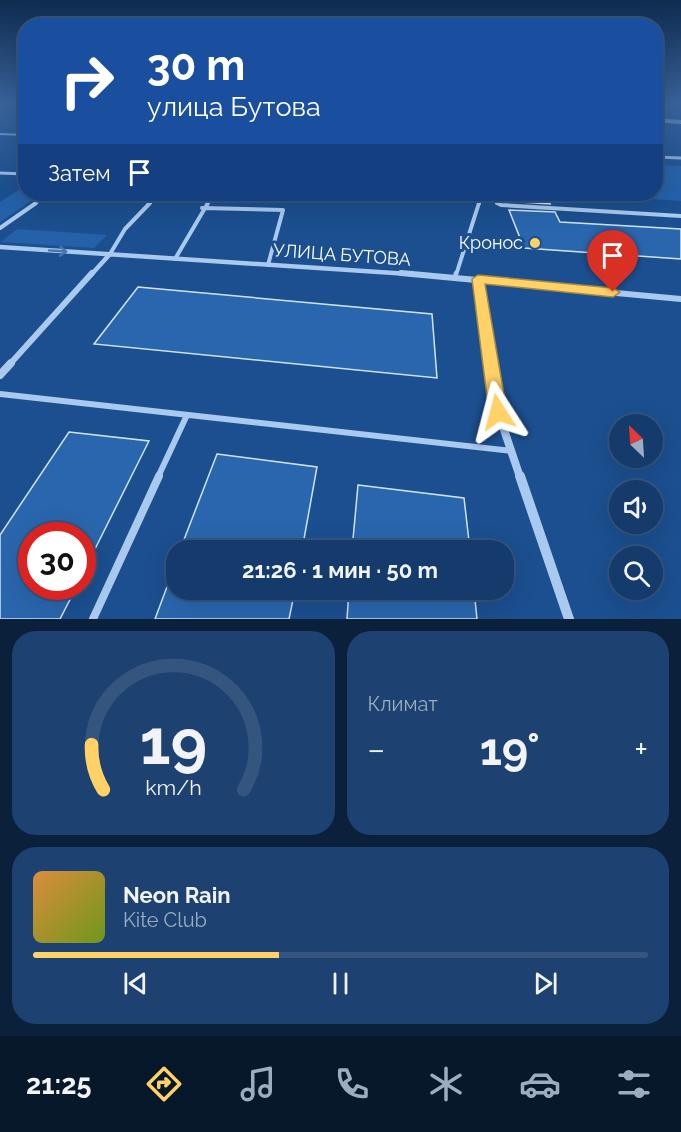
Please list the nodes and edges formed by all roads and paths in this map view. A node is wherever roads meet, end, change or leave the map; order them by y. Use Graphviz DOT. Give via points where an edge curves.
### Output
graph roads {
  1 [pos="0,134"];
  2 [pos="18,135"];
  3 [pos="663,157"];
  4 [pos="681,158"];
  5 [pos="0,173"];
  6 [pos="18,174"];
  7 [pos="39,201"];
  8 [pos="152,201"];
  9 [pos="208,201"];
  10 [pos="480,201"];
  11 [pos="494,201"];
  12 [pos="202,208"];
  13 [pos="681,216"];
  14 [pos="0,228"];
  15 [pos="0,247"];
  16 [pos="110,254"];
  17 [pos="174,259"];
  18 [pos="268,265"];
  19 [pos="455,277"];
  20 [pos="478,279"];
  21 [pos="681,299"];
  22 [pos="0,375"];
  23 [pos="0,394"];
  24 [pos="187,415"];
  25 [pos="512,451"];
  26 [pos="93,619"];
  27 [pos="568,619"];
  1 -- 2 [label="lane"];
  3 -- 4 [label="lane"];
  5 -- 6 [label="lane"];
  7 -- 14 [label="lane"];
  8 -- 16 [label="lane" via="125,230"];
  9 -- 12 [label="lane"];
  10 -- 19 [label="lane"];
  11 -- 13 [label="lane" via="501,205"];
  12 -- 17 [label="lane"];
  12 -- 18 [label="lane" via="282,210"];
  15 -- 16 [label="street, УЛИЦА БУТОВА, one-way"];
  16 -- 17 [label="street, УЛИЦА БУТОВА"];
  16 -- 22 [label="street"];
  17 -- 18 [label="street, УЛИЦА БУТОВА"];
  18 -- 19 [label="street, УЛИЦА БУТОВА"];
  19 -- 20 [label="street, УЛИЦА БУТОВА"];
  20 -- 21 [label="street, УЛИЦА БУТОВА"];
  20 -- 25 [label="street" via="498,412"];
  23 -- 24 [label="lane"];
  24 -- 25 [label="lane"];
  24 -- 26 [label="lane"];
  25 -- 27 [label="street"];
}
